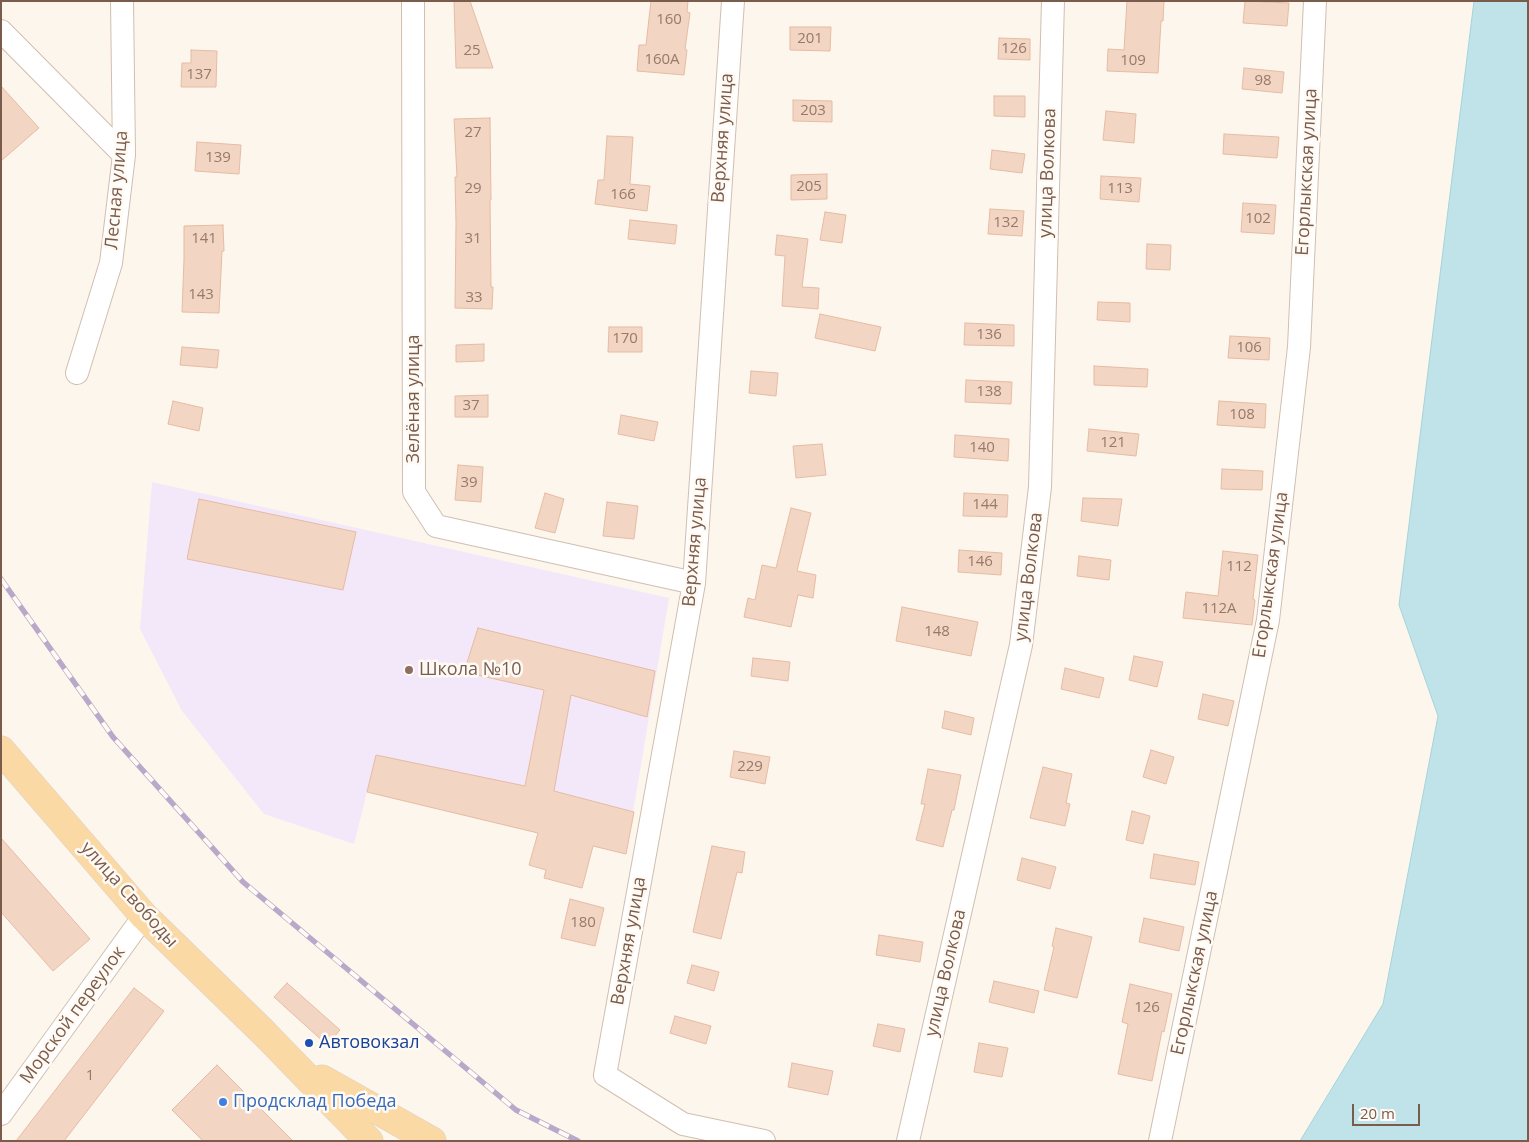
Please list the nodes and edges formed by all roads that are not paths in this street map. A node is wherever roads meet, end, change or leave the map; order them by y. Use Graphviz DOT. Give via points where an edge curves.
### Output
graph roads {
  1 [pos="122,1"];
  2 [pos="413,1"];
  3 [pos="733,1"];
  4 [pos="1053,1"];
  5 [pos="1315,1"];
  6 [pos="1,31"];
  7 [pos="124,155"];
  8 [pos="77,373"];
  9 [pos="694,583"];
  10 [pos="1,750"];
  11 [pos="144,916"];
  12 [pos="264,1033"];
  13 [pos="1,1114"];
  14 [pos="369,1141"];
  15 [pos="432,1141"];
  16 [pos="764,1141"];
  17 [pos="908,1141"];
  18 [pos="1160,1141"];
  1 -- 7 [label="street, Лесная улица"];
  2 -- 9 [label="street, Зелёная улица" via="414,492 436,526"];
  3 -- 9 [label="street, Верхняя улица"];
  4 -- 17 [label="street, улица Волкова" via="1040,487 1021,645"];
  5 -- 18 [label="street, Егорлыкская улица" via="1299,347 1268,620"];
  6 -- 7 [label="street"];
  7 -- 8 [label="street, Лесная улица" via="111,263"];
  9 -- 16 [label="street, Верхняя улица" via="605,1075 683,1124"];
  10 -- 11 [label="main road, улица Свободы"];
  11 -- 12 [label="main road, улица Свободы"];
  11 -- 13 [label="street, Морской переулок"];
  12 -- 14 [label="main road"];
  12 -- 15 [label="main road" via="324,1080"];
}
